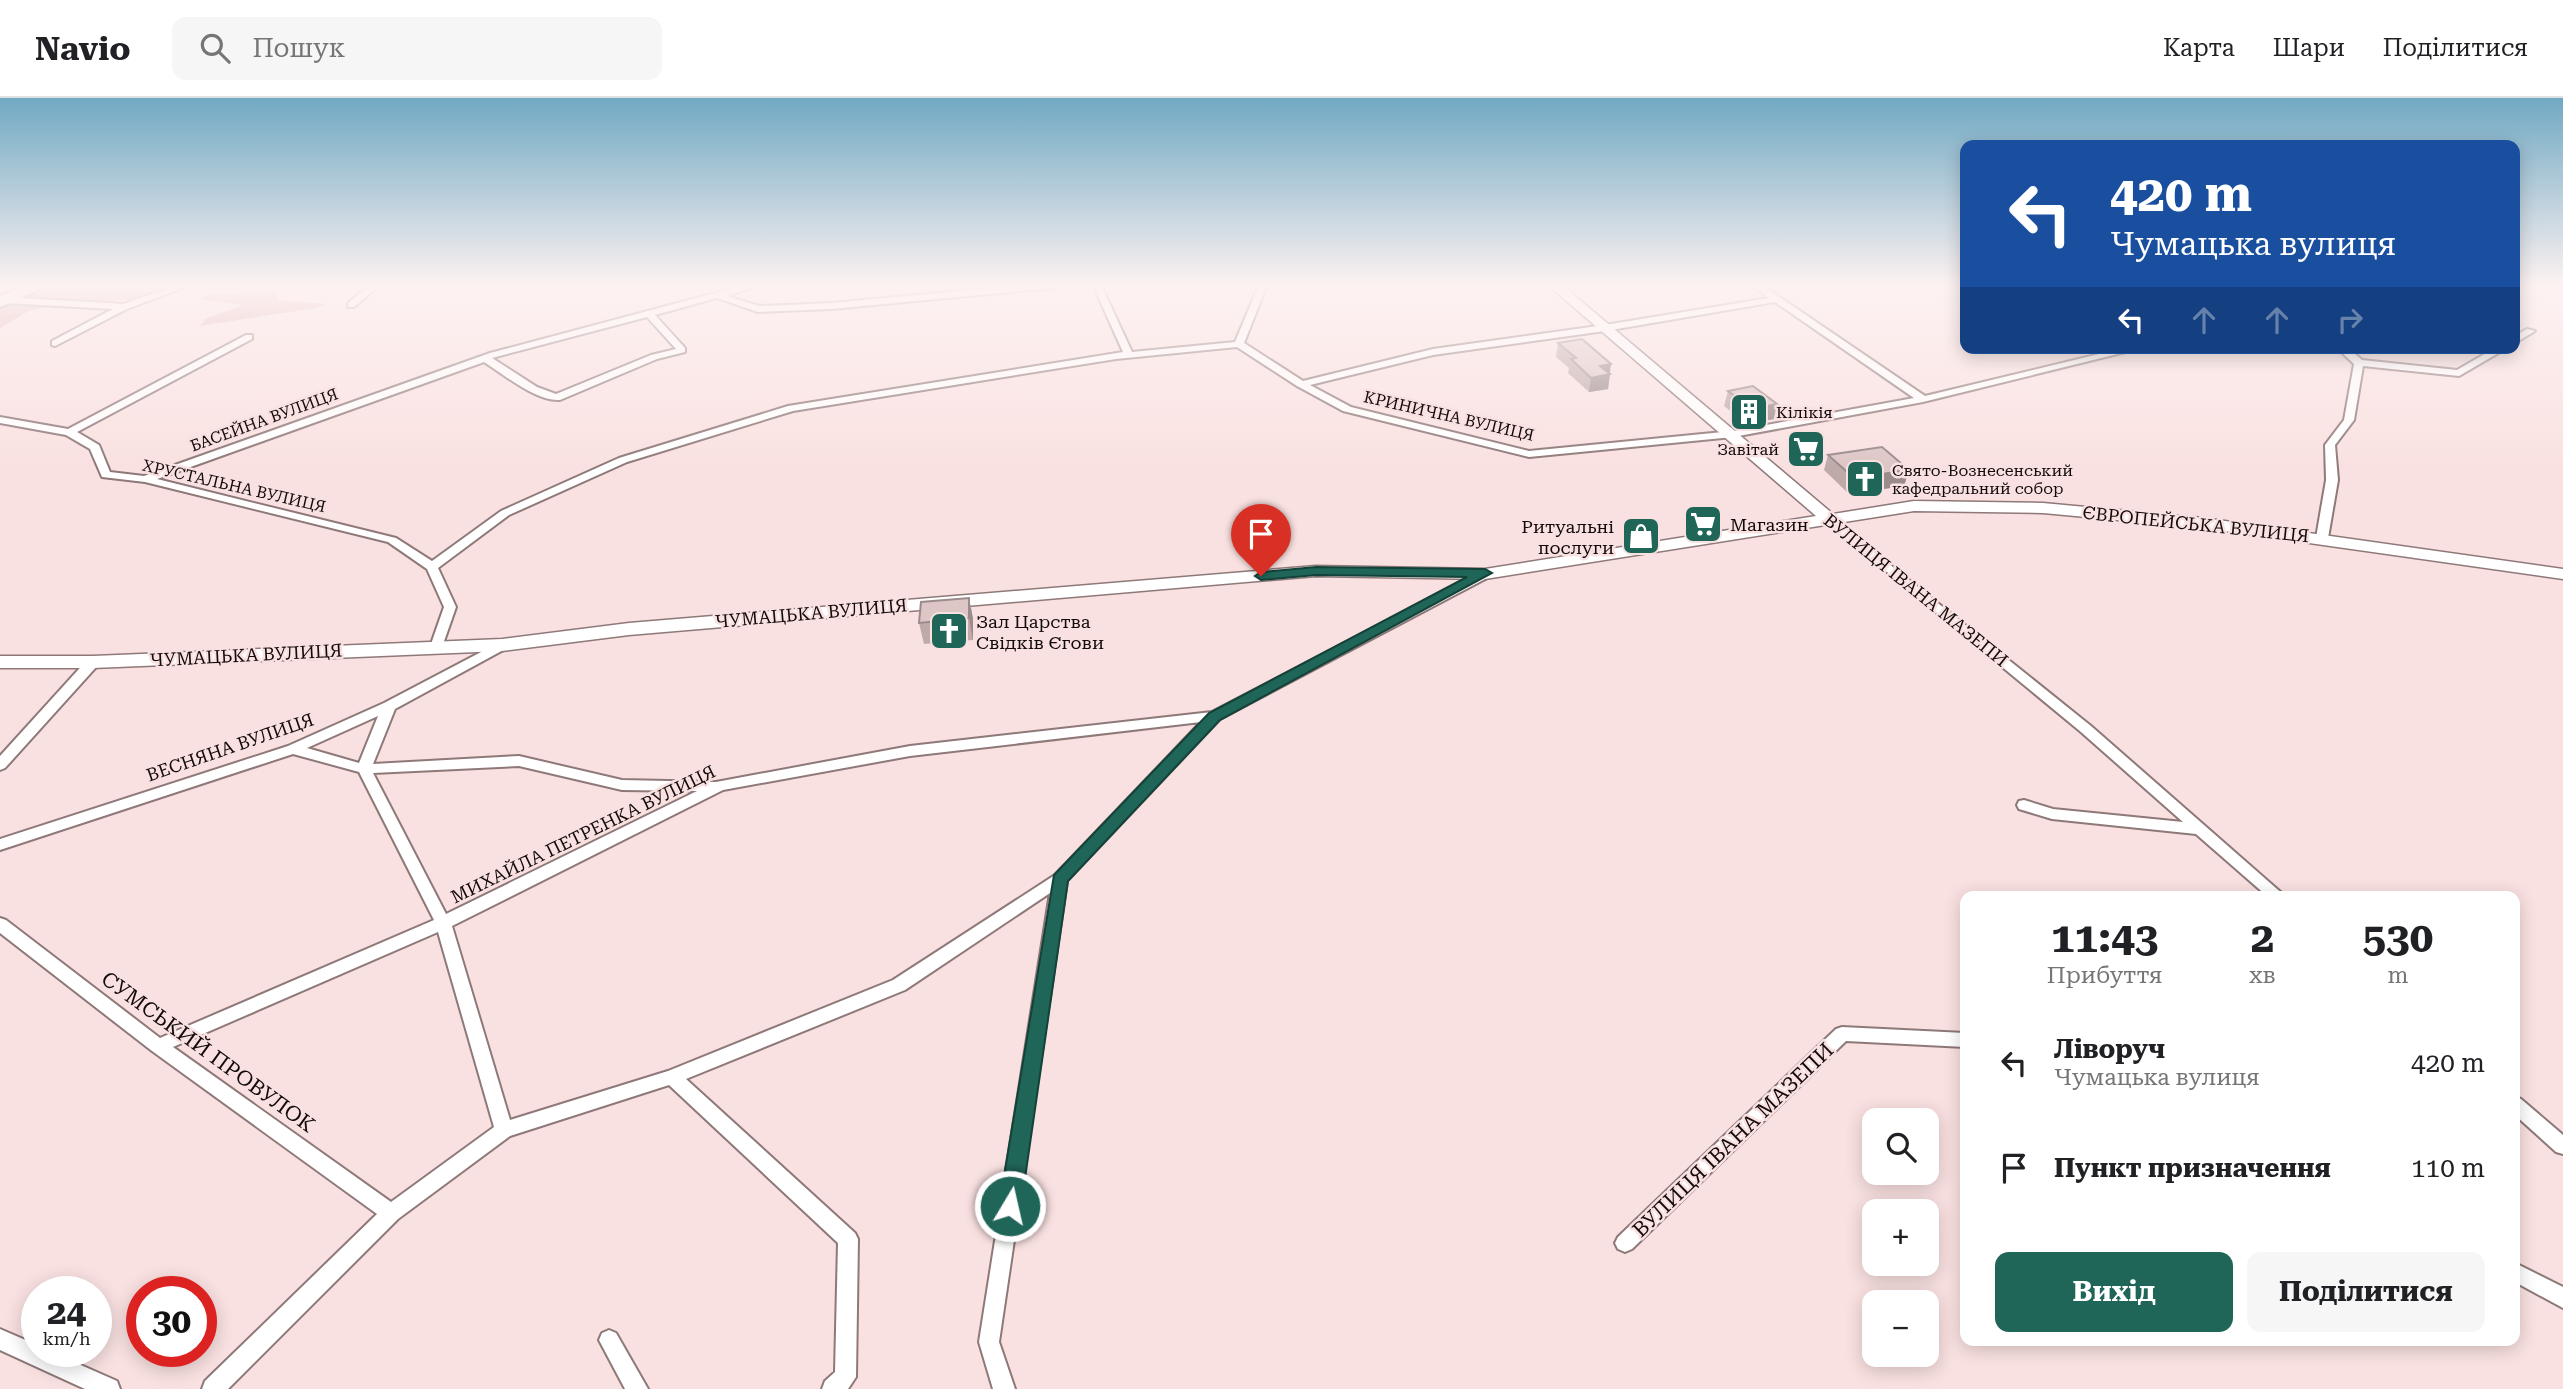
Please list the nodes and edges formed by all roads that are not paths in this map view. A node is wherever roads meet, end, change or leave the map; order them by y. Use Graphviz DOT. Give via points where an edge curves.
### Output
graph roads {
  1 [pos="233,345"];
  2 [pos="534,345"];
  3 [pos="678,345"];
  4 [pos="1125,345"];
  5 [pos="1227,345"];
  6 [pos="1241,345"];
  7 [pos="1481,345"];
  8 [pos="1626,345"];
  9 [pos="1842,345"];
  10 [pos="2096,354"];
  11 [pos="2349,354"];
  12 [pos="2492,354"];
  13 [pos="1129,355"];
  14 [pos="485,358"];
  15 [pos="2359,363"];
  16 [pos="1301,384"];
  17 [pos="1923,399"];
  18 [pos="0,420"];
  19 [pos="69,432"];
  20 [pos="1733,434"];
  21 [pos="145,479"];
  22 [pos="1828,518"];
  23 [pos="2322,538"];
  24 [pos="432,567"];
  25 [pos="1485,573"];
  26 [pos="2563,574"];
  27 [pos="502,645"];
  28 [pos="436,647"];
  29 [pos="0,662"];
  30 [pos="93,662"];
  31 [pos="389,706"];
  32 [pos="1215,716"];
  33 [pos="293,748"];
  34 [pos="0,765"];
  35 [pos="364,769"];
  36 [pos="719,786"];
  37 [pos="2024,805"];
  38 [pos="2201,829"];
  39 [pos="0,845"];
  40 [pos="1060,879"];
  41 [pos="2271,891"];
  42 [pos="443,923"];
  43 [pos="0,925"];
  44 [pos="1960,1040"];
  45 [pos="158,1046"];
  46 [pos="672,1077"];
  47 [pos="2520,1108"];
  48 [pos="504,1130"];
  49 [pos="2563,1146"];
  50 [pos="391,1213"];
  51 [pos="1625,1243"];
  52 [pos="2520,1275"];
  53 [pos="2563,1298"];
  54 [pos="0,1339"];
  55 [pos="609,1340"];
  56 [pos="109,1389"];
  57 [pos="214,1389"];
  58 [pos="637,1389"];
  59 [pos="834,1389"];
  60 [pos="1004,1389"];
  1 -- 19 [label="street"];
  2 -- 14 [label="street, БАСЕЙНА ВУЛИЦЯ"];
  3 -- 14 [label="street" via="682,350 556,398"];
  4 -- 13 [label="street"];
  5 -- 13 [label="street"];
  6 -- 16 [label="street, КРИНИЧНА ВУЛИЦЯ"];
  7 -- 16 [label="street" via="1433,352"];
  8 -- 20 [label="street, ВУЛИЦЯ ІВАНА МАЗЕПИ"];
  9 -- 17 [label="street"];
  10 -- 17 [label="street, КРИНИЧНА ВУЛИЦЯ"];
  11 -- 15 [label="street"];
  12 -- 15 [label="street" via="2459,373"];
  13 -- 24 [label="street" via="792,408 623,460 505,513"];
  14 -- 21 [label="street, БАСЕЙНА ВУЛИЦЯ"];
  15 -- 23 [label="street" via="2349,420 2330,445 2333,480"];
  16 -- 20 [label="street, КРИНИЧНА ВУЛИЦЯ" via="1347,409 1529,454"];
  17 -- 20 [label="street, КРИНИЧНА ВУЛИЦЯ"];
  18 -- 19 [label="street, ХРУСТАЛЬНА ВУЛИЦЯ"];
  19 -- 21 [label="street, ХРУСТАЛЬНА ВУЛИЦЯ" via="95,447 106,475"];
  20 -- 22 [label="street, ВУЛИЦЯ ІВАНА МАЗЕПИ"];
  21 -- 24 [label="street, ХРУСТАЛЬНА ВУЛИЦЯ" via="392,540"];
  22 -- 23 [label="street, ЄВРОПЕЙСЬКА ВУЛИЦЯ" via="1914,506 2043,508"];
  22 -- 25 [label="street, ЧУМАЦЬКА ВУЛИЦЯ"];
  22 -- 38 [label="street, ВУЛИЦЯ ІВАНА МАЗЕПИ" via="2076,720"];
  23 -- 26 [label="street, ЄВРОПЕЙСЬКА ВУЛИЦЯ"];
  24 -- 28 [label="street" via="450,607"];
  25 -- 27 [label="street, ЧУМАЦЬКА ВУЛИЦЯ" via="1316,571 629,629"];
  25 -- 32 [label="street"];
  27 -- 28 [label="street, ЧУМАЦЬКА ВУЛИЦЯ"];
  27 -- 31 [label="street, ВЕСНЯНА ВУЛИЦЯ"];
  28 -- 30 [label="street, ЧУМАЦЬКА ВУЛИЦЯ"];
  29 -- 30 [label="street, ЧУМАЦЬКА ВУЛИЦЯ"];
  30 -- 34 [label="street"];
  31 -- 33 [label="street, ВЕСНЯНА ВУЛИЦЯ"];
  31 -- 35 [label="street"];
  32 -- 36 [label="street, МИХАЙЛА ПЕТРЕНКА ВУЛИЦЯ" via="910,751"];
  32 -- 40 [label="street"];
  33 -- 35 [label="street"];
  33 -- 39 [label="street, ВЕСНЯНА ВУЛИЦЯ"];
  35 -- 36 [label="street" via="519,761 622,785"];
  35 -- 42 [label="street"];
  36 -- 42 [label="street, МИХАЙЛА ПЕТРЕНКА ВУЛИЦЯ"];
  37 -- 38 [label="street" via="2052,814"];
  38 -- 41 [label="street, ВУЛИЦЯ ІВАНА МАЗЕПИ"];
  40 -- 46 [label="street" via="899,985"];
  40 -- 60 [label="street" via="989,1342"];
  42 -- 45 [label="street, МИХАЙЛА ПЕТРЕНКА ВУЛИЦЯ"];
  42 -- 48 [label="street"];
  43 -- 45 [label="street, СУМСЬКИЙ ПРОВУЛОК"];
  44 -- 51 [label="street, ВУЛИЦЯ ІВАНА МАЗЕПИ" via="1843,1034"];
  45 -- 50 [label="street, СУМСЬКИЙ ПРОВУЛОК"];
  46 -- 48 [label="street"];
  46 -- 59 [label="street" via="848,1239 845,1377"];
  47 -- 49 [label="street"];
  48 -- 50 [label="street"];
  50 -- 57 [label="street"];
  52 -- 53 [label="street"];
  54 -- 56 [label="street"];
  55 -- 58 [label="street"];
}
